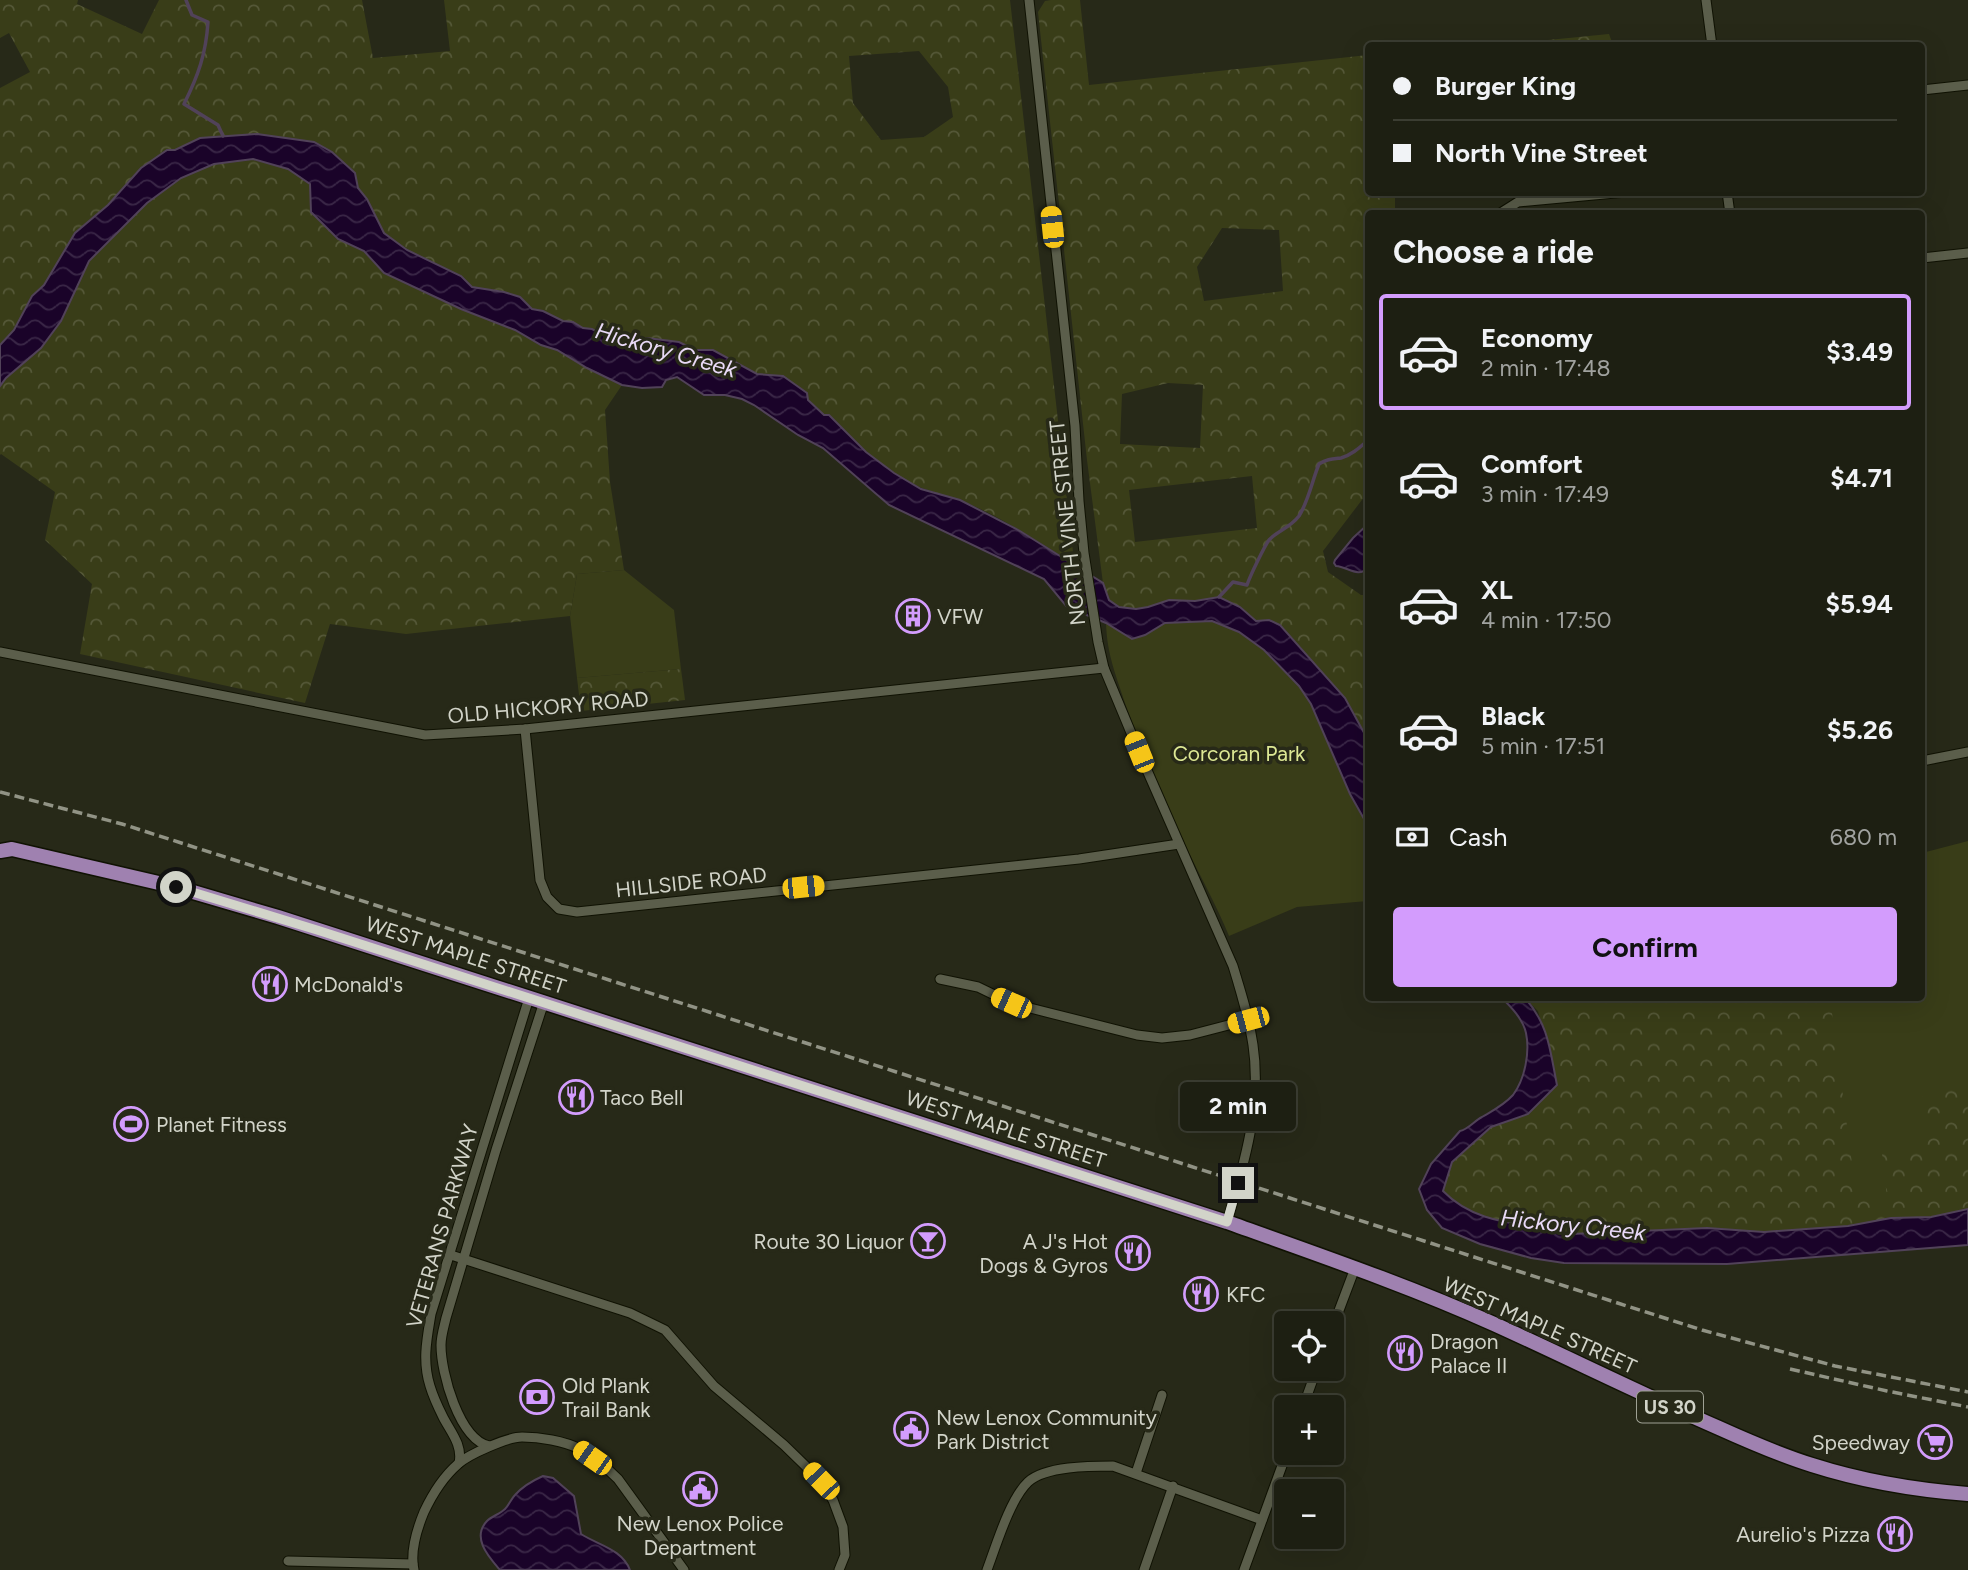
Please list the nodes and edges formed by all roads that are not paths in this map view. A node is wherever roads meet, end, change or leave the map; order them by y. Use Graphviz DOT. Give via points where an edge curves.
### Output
graph roads {
  1 [pos="1029,0"];
  2 [pos="1706,0"];
  3 [pos="1711,42"];
  4 [pos="1968,85"];
  5 [pos="1925,90"];
  6 [pos="1583,196"];
  7 [pos="1505,210"];
  8 [pos="1968,253"];
  9 [pos="1925,258"];
  10 [pos="0,652"];
  11 [pos="1104,668"];
  12 [pos="525,729"];
  13 [pos="1968,752"];
  14 [pos="1925,760"];
  15 [pos="0,839"];
  16 [pos="1179,844"];
  17 [pos="6,850"];
  18 [pos="940,979"];
  19 [pos="536,1000"];
  20 [pos="1248,1020"];
  21 [pos="1227,1222"];
  22 [pos="450,1255"];
  23 [pos="464,1260"];
  24 [pos="1355,1268"];
  25 [pos="1339,1311"];
  26 [pos="1162,1395"];
  27 [pos="489,1446"];
  28 [pos="459,1462"];
  29 [pos="1282,1465"];
  30 [pos="1136,1473"];
  31 [pos="1173,1486"];
  32 [pos="1968,1494"];
  33 [pos="1262,1520"];
  34 [pos="288,1561"];
  35 [pos="414,1567"];
  36 [pos="684,1570"];
  37 [pos="839,1570"];
  38 [pos="987,1570"];
  39 [pos="1144,1570"];
  40 [pos="1244,1570"];
  1 -- 11 [label="street, NORTH VINE STREET" via="1075,426 1084,552"];
  2 -- 3 [label="street"];
  4 -- 5 [label="street"];
  6 -- 7 [label="street" via="1518,202"];
  8 -- 9 [label="street"];
  10 -- 12 [label="street, OLD HICKORY ROAD" via="425,735"];
  11 -- 12 [label="street, OLD HICKORY ROAD"];
  11 -- 16 [label="street, NORTH VINE STREET"];
  12 -- 16 [label="street, HILLSIDE ROAD" via="540,880 559,909 591,911 1079,859"];
  13 -- 14 [label="street"];
  15 -- 17 [label="main road, WEST MAPLE STREET / US 30"];
  16 -- 20 [label="street, NORTH VINE STREET" via="1233,966"];
  17 -- 19 [label="main road, WEST MAPLE STREET / US 30" via="176,887"];
  18 -- 20 [label="street" via="978,988 1011,1003 1137,1035 1190,1035"];
  19 -- 21 [label="main road, WEST MAPLE STREET / US 30"];
  19 -- 22 [label="street, VETERANS PARKWAY"];
  19 -- 23 [label="street, VETERANS PARKWAY"];
  20 -- 21 [label="street, NORTH VINE STREET" via="1255,1070 1253,1116"];
  21 -- 24 [label="main road, WEST MAPLE STREET / US 30"];
  22 -- 23 [label="street"];
  22 -- 28 [label="street, VETERANS PARKWAY" via="425,1350 429,1383 456,1438"];
  23 -- 27 [label="street, VETERANS PARKWAY" via="441,1345 444,1377 468,1432"];
  23 -- 37 [label="street" via="631,1313 665,1330 715,1386 821,1481 843,1527 845,1555"];
  24 -- 25 [label="street"];
  24 -- 32 [label="main road, WEST MAPLE STREET / US 30" via="1493,1324 1774,1452 1898,1486"];
  26 -- 30 [label="street"];
  27 -- 28 [label="street"];
  27 -- 36 [label="street" via="520,1437 579,1449 618,1479"];
  28 -- 35 [label="street" via="432,1497 420,1522"];
  29 -- 33 [label="street"];
  30 -- 31 [label="street"];
  30 -- 38 [label="street" via="1097,1466 1047,1472 1030,1480 1018,1494"];
  31 -- 33 [label="street"];
  31 -- 39 [label="street"];
  33 -- 40 [label="street"];
  34 -- 35 [label="street"];
}
